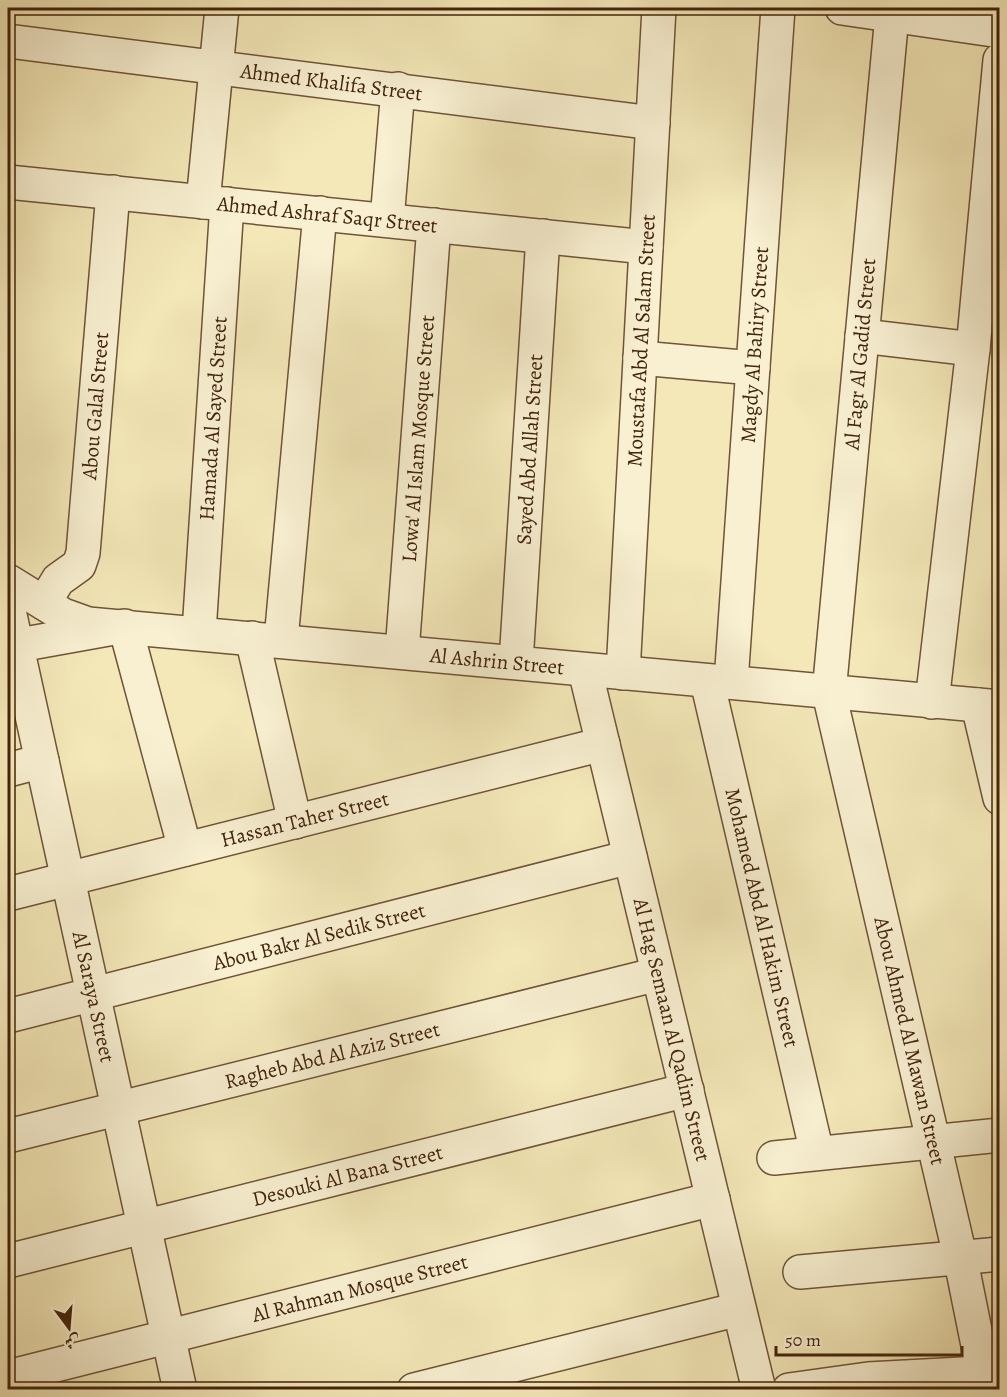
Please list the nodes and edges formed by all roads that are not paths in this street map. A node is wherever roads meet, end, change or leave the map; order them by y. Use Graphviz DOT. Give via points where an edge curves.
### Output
graph roads {
  1 [pos="222,8"];
  2 [pos="659,8"];
  3 [pos="778,8"];
  4 [pos="842,8"];
  5 [pos="912,14"];
  6 [pos="999,31"];
  7 [pos="8,41"];
  8 [pos="999,60"];
  9 [pos="216,68"];
  10 [pos="398,89"];
  11 [pos="653,123"];
  12 [pos="8,182"];
  13 [pos="113,192"];
  14 [pos="215,203"];
  15 [pos="320,213"];
  16 [pos="387,220"];
  17 [pos="434,225"];
  18 [pos="543,236"];
  19 [pos="646,247"];
  20 [pos="862,336"];
  21 [pos="973,349"];
  22 [pos="640,358"];
  23 [pos="753,368"];
  24 [pos="8,581"];
  25 [pos="44,603"];
  26 [pos="8,606"];
  27 [pos="125,626"];
  28 [pos="199,632"];
  29 [pos="266,639"];
  30 [pos="12,646"];
  31 [pos="402,652"];
  32 [pos="516,663"];
  33 [pos="585,670"];
  34 [pos="623,673"];
  35 [pos="719,682"];
  36 [pos="829,693"];
  37 [pos="932,702"];
  38 [pos="989,706"];
  39 [pos="603,744"];
  40 [pos="42,761"];
  41 [pos="8,770"];
  42 [pos="999,798"];
  43 [pos="295,822"];
  44 [pos="185,849"];
  45 [pos="630,857"];
  46 [pos="68,879"];
  47 [pos="8,894"];
  48 [pos="658,974"];
  49 [pos="92,994"];
  50 [pos="8,1016"];
  51 [pos="687,1090"];
  52 [pos="118,1108"];
  53 [pos="999,1135"];
  54 [pos="8,1136"];
  55 [pos="932,1141"];
  56 [pos="817,1153"];
  57 [pos="774,1158"];
  58 [pos="713,1199"];
  59 [pos="144,1227"];
  60 [pos="999,1254"];
  61 [pos="960,1256"];
  62 [pos="8,1262"];
  63 [pos="800,1272"];
  64 [pos="739,1309"];
  65 [pos="168,1336"];
  66 [pos="8,1377"];
  67 [pos="990,1378"];
  68 [pos="180,1389"];
  69 [pos="414,1389"];
  70 [pos="759,1389"];
  71 [pos="789,1389"];
  1 -- 9 [label="street, Hamada Al Sayed Street"];
  2 -- 11 [label="street, Moustafa Abd Al Salam Street"];
  3 -- 23 [label="street, Magdy Al Bahiry Street"];
  4 -- 5 [label="street"];
  5 -- 6 [label="street"];
  5 -- 20 [label="street, Al Fagr Al Gadid Street"];
  7 -- 9 [label="street, Ahmed Khalifa Street"];
  8 -- 21 [label="street"];
  9 -- 10 [label="street, Ahmed Khalifa Street"];
  9 -- 14 [label="street, Hamada Al Sayed Street"];
  10 -- 11 [label="street, Ahmed Khalifa Street"];
  10 -- 16 [label="street"];
  11 -- 19 [label="street, Moustafa Abd Al Salam Street"];
  12 -- 13 [label="street, Ahmed Ashraf Saqr Street"];
  13 -- 14 [label="street, Ahmed Ashraf Saqr Street"];
  13 -- 25 [label="street, Abou Galal Street" via="83,553 79,565 57,580"];
  14 -- 15 [label="street, Ahmed Ashraf Saqr Street"];
  14 -- 28 [label="street, Hamada Al Sayed Street"];
  15 -- 16 [label="street, Ahmed Ashraf Saqr Street"];
  15 -- 29 [label="street"];
  16 -- 17 [label="street, Ahmed Ashraf Saqr Street"];
  17 -- 18 [label="street, Ahmed Ashraf Saqr Street"];
  17 -- 31 [label="street, Lowa' Al Islam Mosque Street"];
  18 -- 19 [label="street, Ahmed Ashraf Saqr Street"];
  18 -- 32 [label="street, Sayed Abd Allah Street"];
  19 -- 22 [label="street, Moustafa Abd Al Salam Street"];
  20 -- 21 [label="street"];
  20 -- 36 [label="street, Al Fagr Al Gadid Street"];
  21 -- 37 [label="street"];
  22 -- 23 [label="street"];
  22 -- 34 [label="street, Moustafa Abd Al Salam Street"];
  23 -- 35 [label="street, Magdy Al Bahiry Street"];
  24 -- 25 [label="street, Al Ashrin Street"];
  25 -- 27 [label="street, Al Ashrin Street" via="88,624"];
  26 -- 30 [label="street, Al Saraya Street"];
  27 -- 28 [label="street, Al Ashrin Street"];
  27 -- 30 [label="street"];
  27 -- 44 [label="street"];
  28 -- 29 [label="street, Al Ashrin Street"];
  29 -- 31 [label="street, Al Ashrin Street"];
  29 -- 43 [label="street"];
  30 -- 40 [label="street, Al Saraya Street"];
  31 -- 32 [label="street, Al Ashrin Street"];
  32 -- 33 [label="street, Al Ashrin Street"];
  33 -- 34 [label="street, Al Ashrin Street"];
  33 -- 39 [label="street, Al Hag Semaan Al Qadim Street"];
  34 -- 35 [label="street, Al Ashrin Street"];
  35 -- 36 [label="street, Al Ashrin Street"];
  35 -- 56 [label="street, Mohamed Abd Al Hakim Street"];
  36 -- 37 [label="street, Al Ashrin Street"];
  36 -- 55 [label="street, Abou Ahmed Al Mawan Street"];
  37 -- 38 [label="street, Al Ashrin Street"];
  38 -- 42 [label="street"];
  39 -- 43 [label="street, Hassan Taher Street"];
  39 -- 45 [label="street, Al Hag Semaan Al Qadim Street"];
  40 -- 41 [label="street"];
  40 -- 46 [label="street, Al Saraya Street"];
  43 -- 44 [label="street, Hassan Taher Street"];
  44 -- 46 [label="street, Hassan Taher Street"];
  45 -- 48 [label="street, Al Hag Semaan Al Qadim Street"];
  45 -- 49 [label="street, Abou Bakr Al Sedik Street"];
  46 -- 47 [label="street, Hassan Taher Street"];
  46 -- 49 [label="street, Al Saraya Street"];
  48 -- 51 [label="street, Al Hag Semaan Al Qadim Street"];
  48 -- 52 [label="street, Ragheb Abd Al Aziz Street"];
  49 -- 50 [label="street, Abou Bakr Al Sedik Street"];
  49 -- 52 [label="street, Al Saraya Street"];
  51 -- 58 [label="street, Al Hag Semaan Al Qadim Street"];
  51 -- 59 [label="street, Desouki Al Bana Street"];
  52 -- 54 [label="street, Ragheb Abd Al Aziz Street"];
  52 -- 59 [label="street, Al Saraya Street"];
  53 -- 55 [label="street"];
  55 -- 56 [label="street"];
  55 -- 61 [label="street, Abou Ahmed Al Mawan Street"];
  56 -- 57 [label="street"];
  58 -- 64 [label="street, Al Hag Semaan Al Qadim Street"];
  58 -- 65 [label="street, Al Rahman Mosque Street"];
  59 -- 62 [label="street, Desouki Al Bana Street"];
  59 -- 65 [label="street, Al Saraya Street"];
  60 -- 61 [label="street"];
  61 -- 63 [label="street"];
  61 -- 67 [label="street, Abou Ahmed Al Mawan Street"];
  64 -- 69 [label="street"];
  64 -- 70 [label="street, Al Hag Semaan Al Qadim Street"];
  65 -- 66 [label="street, Al Rahman Mosque Street"];
  65 -- 68 [label="street, Al Saraya Street"];
  67 -- 71 [label="street" via="868,1379"];
}
